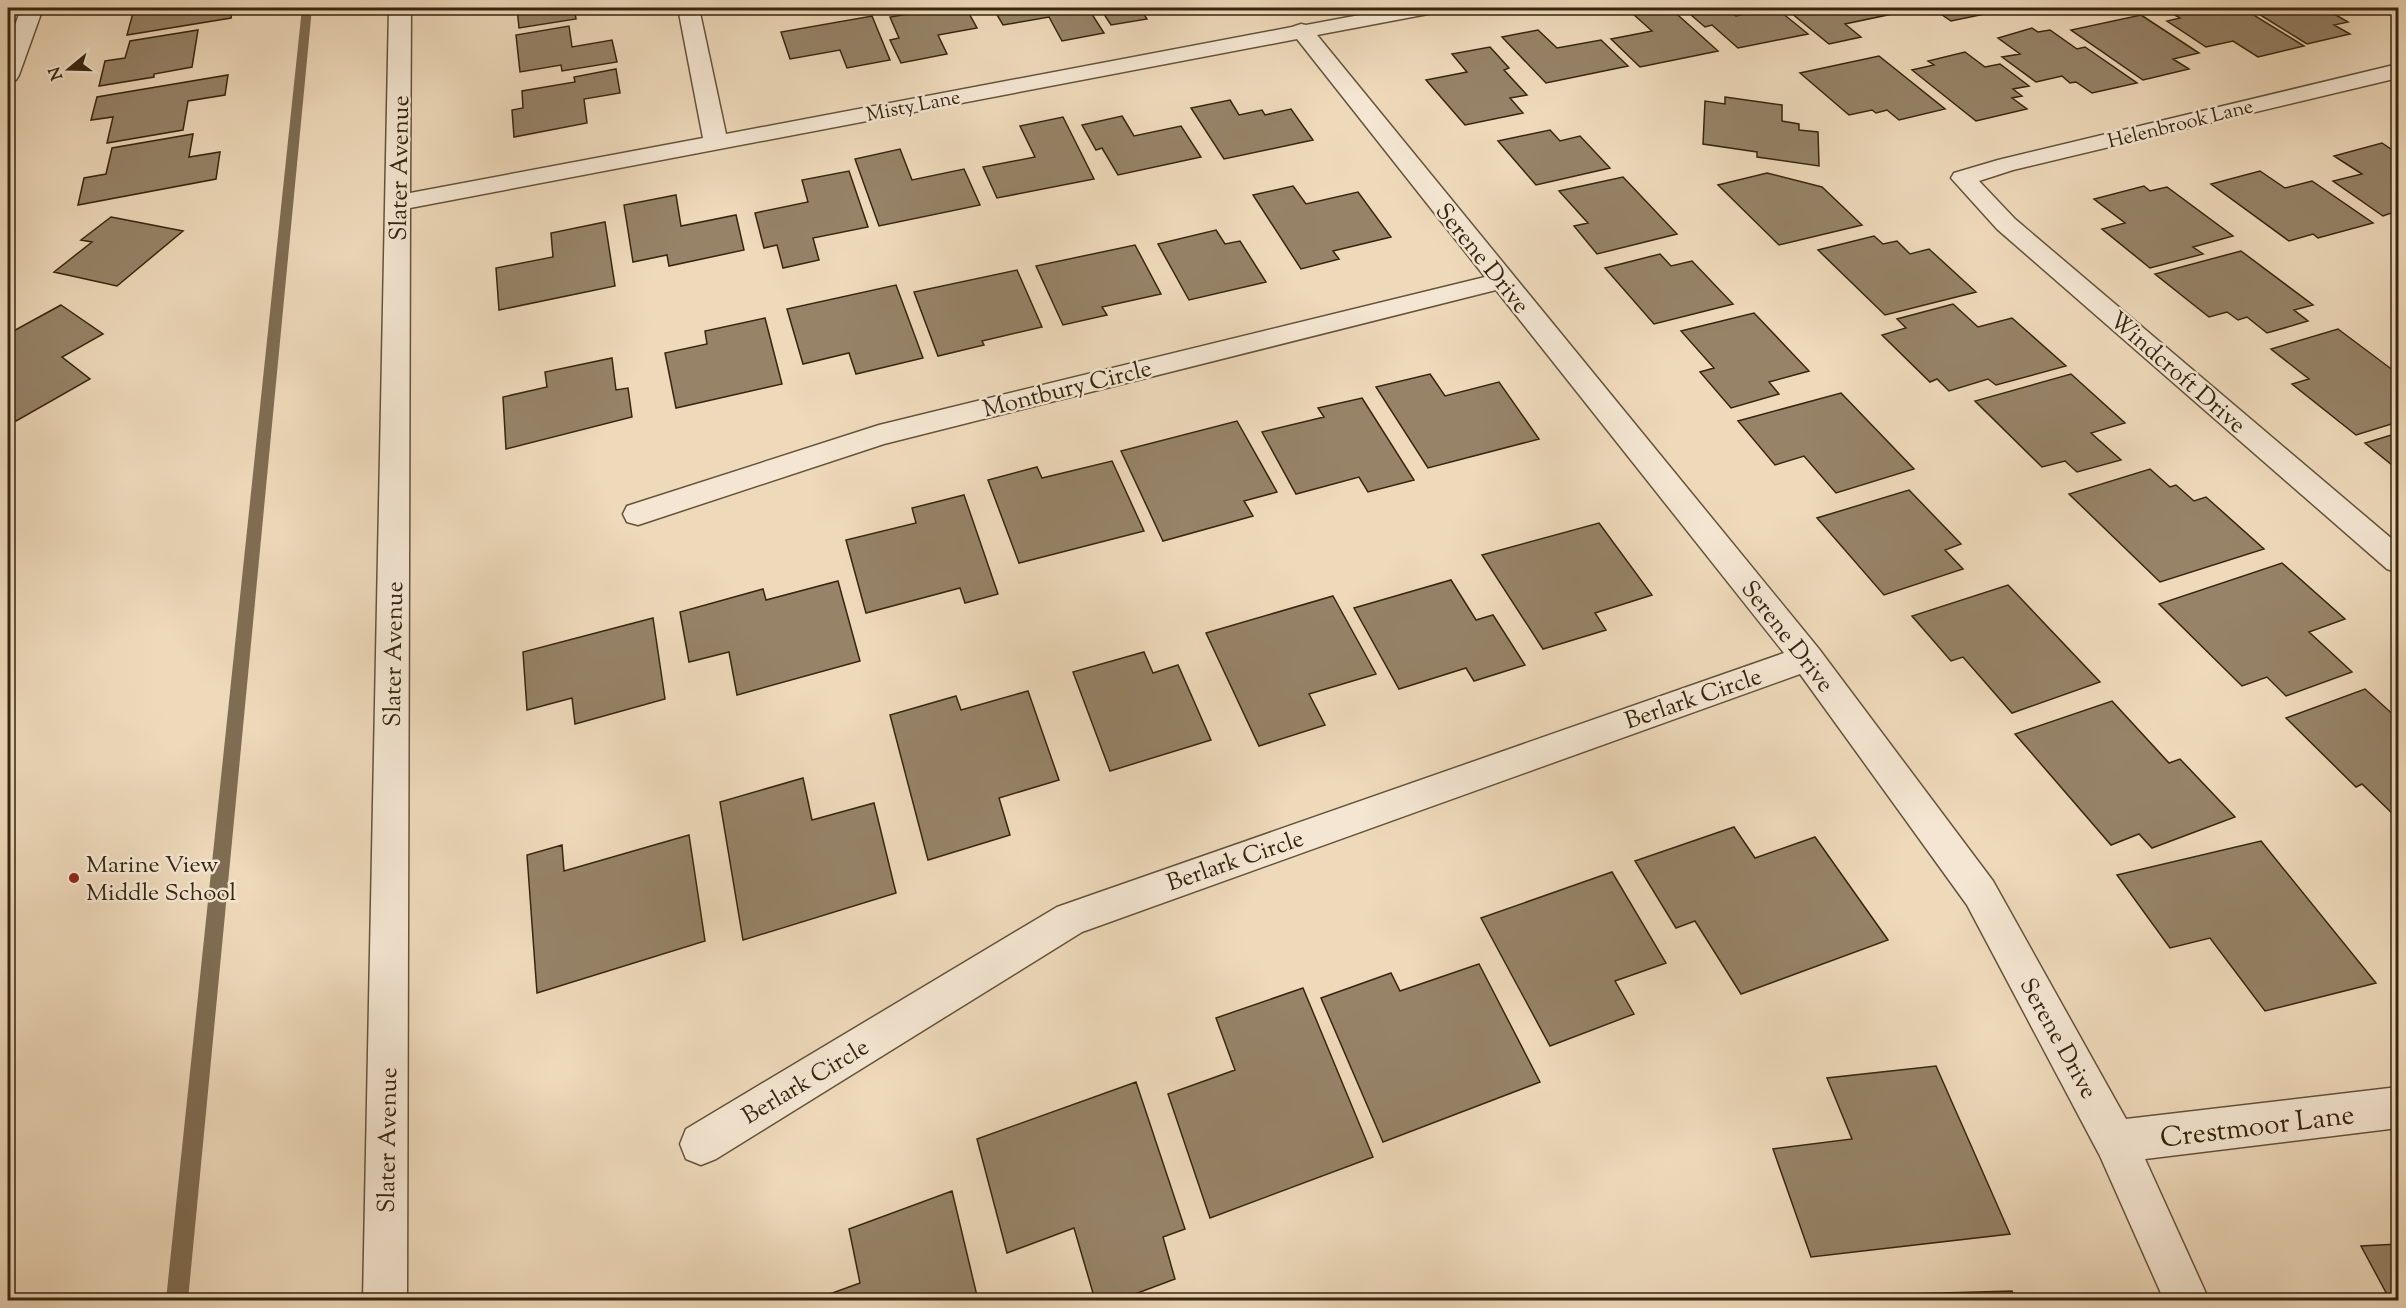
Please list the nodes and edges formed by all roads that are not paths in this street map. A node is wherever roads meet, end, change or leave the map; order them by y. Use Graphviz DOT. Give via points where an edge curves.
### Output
graph roads {
  1 [pos="32,8"];
  2 [pos="400,8"];
  3 [pos="688,8"];
  4 [pos="1428,8"];
  5 [pos="1300,30"];
  6 [pos="15,39"];
  7 [pos="2398,71"];
  8 [pos="8,75"];
  9 [pos="716,144"];
  10 [pos="1963,178"];
  11 [pos="398,203"];
  12 [pos="1501,281"];
  13 [pos="638,513"];
  14 [pos="2398,561"];
  15 [pos="1807,658"];
  16 [pos="2398,1108"];
  17 [pos="2115,1141"];
  18 [pos="701,1144"];
  19 [pos="385,1300"];
  20 [pos="2187,1300"];
  1 -- 6 [label="street"];
  2 -- 11 [label="street, Slater Avenue"];
  3 -- 9 [label="street"];
  4 -- 5 [label="street, Misty Lane"];
  5 -- 9 [label="street, Misty Lane"];
  5 -- 12 [label="street, Serene Drive"];
  6 -- 8 [label="street"];
  7 -- 10 [label="street, Helenbrook Lane"];
  9 -- 11 [label="street, Misty Lane"];
  10 -- 14 [label="street, Windcroft Drive" via="2006,224"];
  11 -- 19 [label="street, Slater Avenue"];
  12 -- 13 [label="street, Montbury Circle" via="879,435"];
  12 -- 15 [label="street, Serene Drive"];
  15 -- 17 [label="street, Serene Drive" via="1980,893"];
  15 -- 18 [label="street, Berlark Circle" via="1070,919"];
  16 -- 17 [label="street, Crestmoor Lane"];
  17 -- 20 [label="street, Serene Drive"];
}
